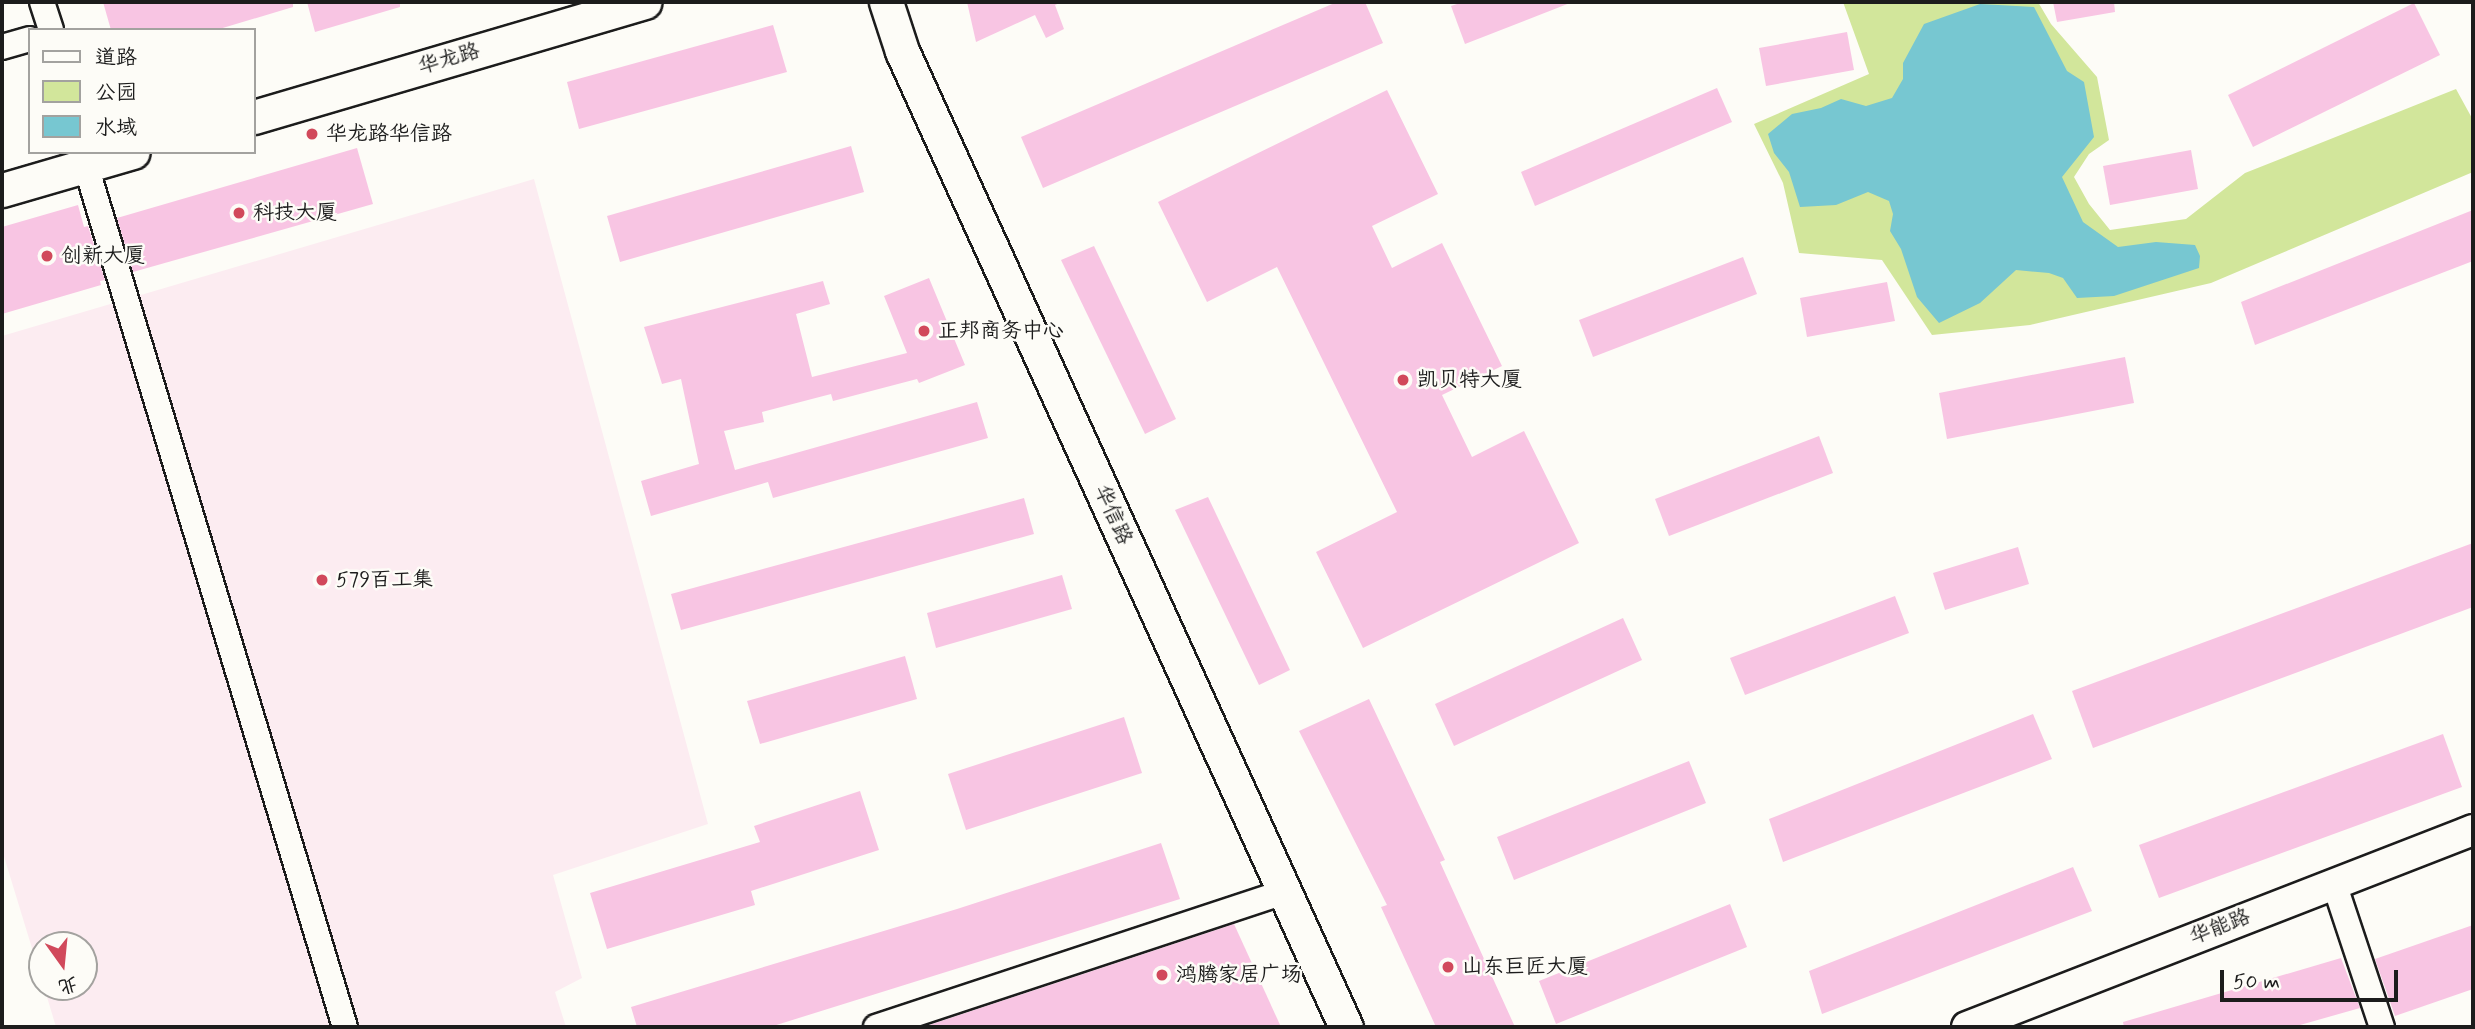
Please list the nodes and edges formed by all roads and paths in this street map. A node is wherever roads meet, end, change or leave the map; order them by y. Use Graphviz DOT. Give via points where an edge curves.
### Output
graph roads {
  1 [pos="41,2"];
  2 [pos="644,2"];
  3 [pos="886,2"];
  4 [pos="50,28"];
  5 [pos="28,40"];
  6 [pos="2,47"];
  7 [pos="256,116"];
  8 [pos="126,154"];
  9 [pos="86,166"];
  10 [pos="2,190"];
  11 [pos="2473,830"];
  12 [pos="2334,883"];
  13 [pos="1285,892"];
  14 [pos="345,1027"];
  15 [pos="876,1027"];
  16 [pos="1346,1027"];
  17 [pos="1967,1027"];
  18 [pos="2382,1027"];
  1 -- 4 [label="street"];
  2 -- 7 [label="main road, 华龙路"];
  3 -- 13 [label="main road, 华信路" via="902,51"];
  5 -- 6 [label="street"];
  8 -- 9 [label="main road"];
  9 -- 10 [label="main road"];
  9 -- 14 [label="street"];
  11 -- 12 [label="street, 华能路"];
  12 -- 17 [label="street, 华能路"];
  12 -- 18 [label="street"];
  13 -- 15 [label="street"];
  13 -- 16 [label="main road, 华信路"];
}
